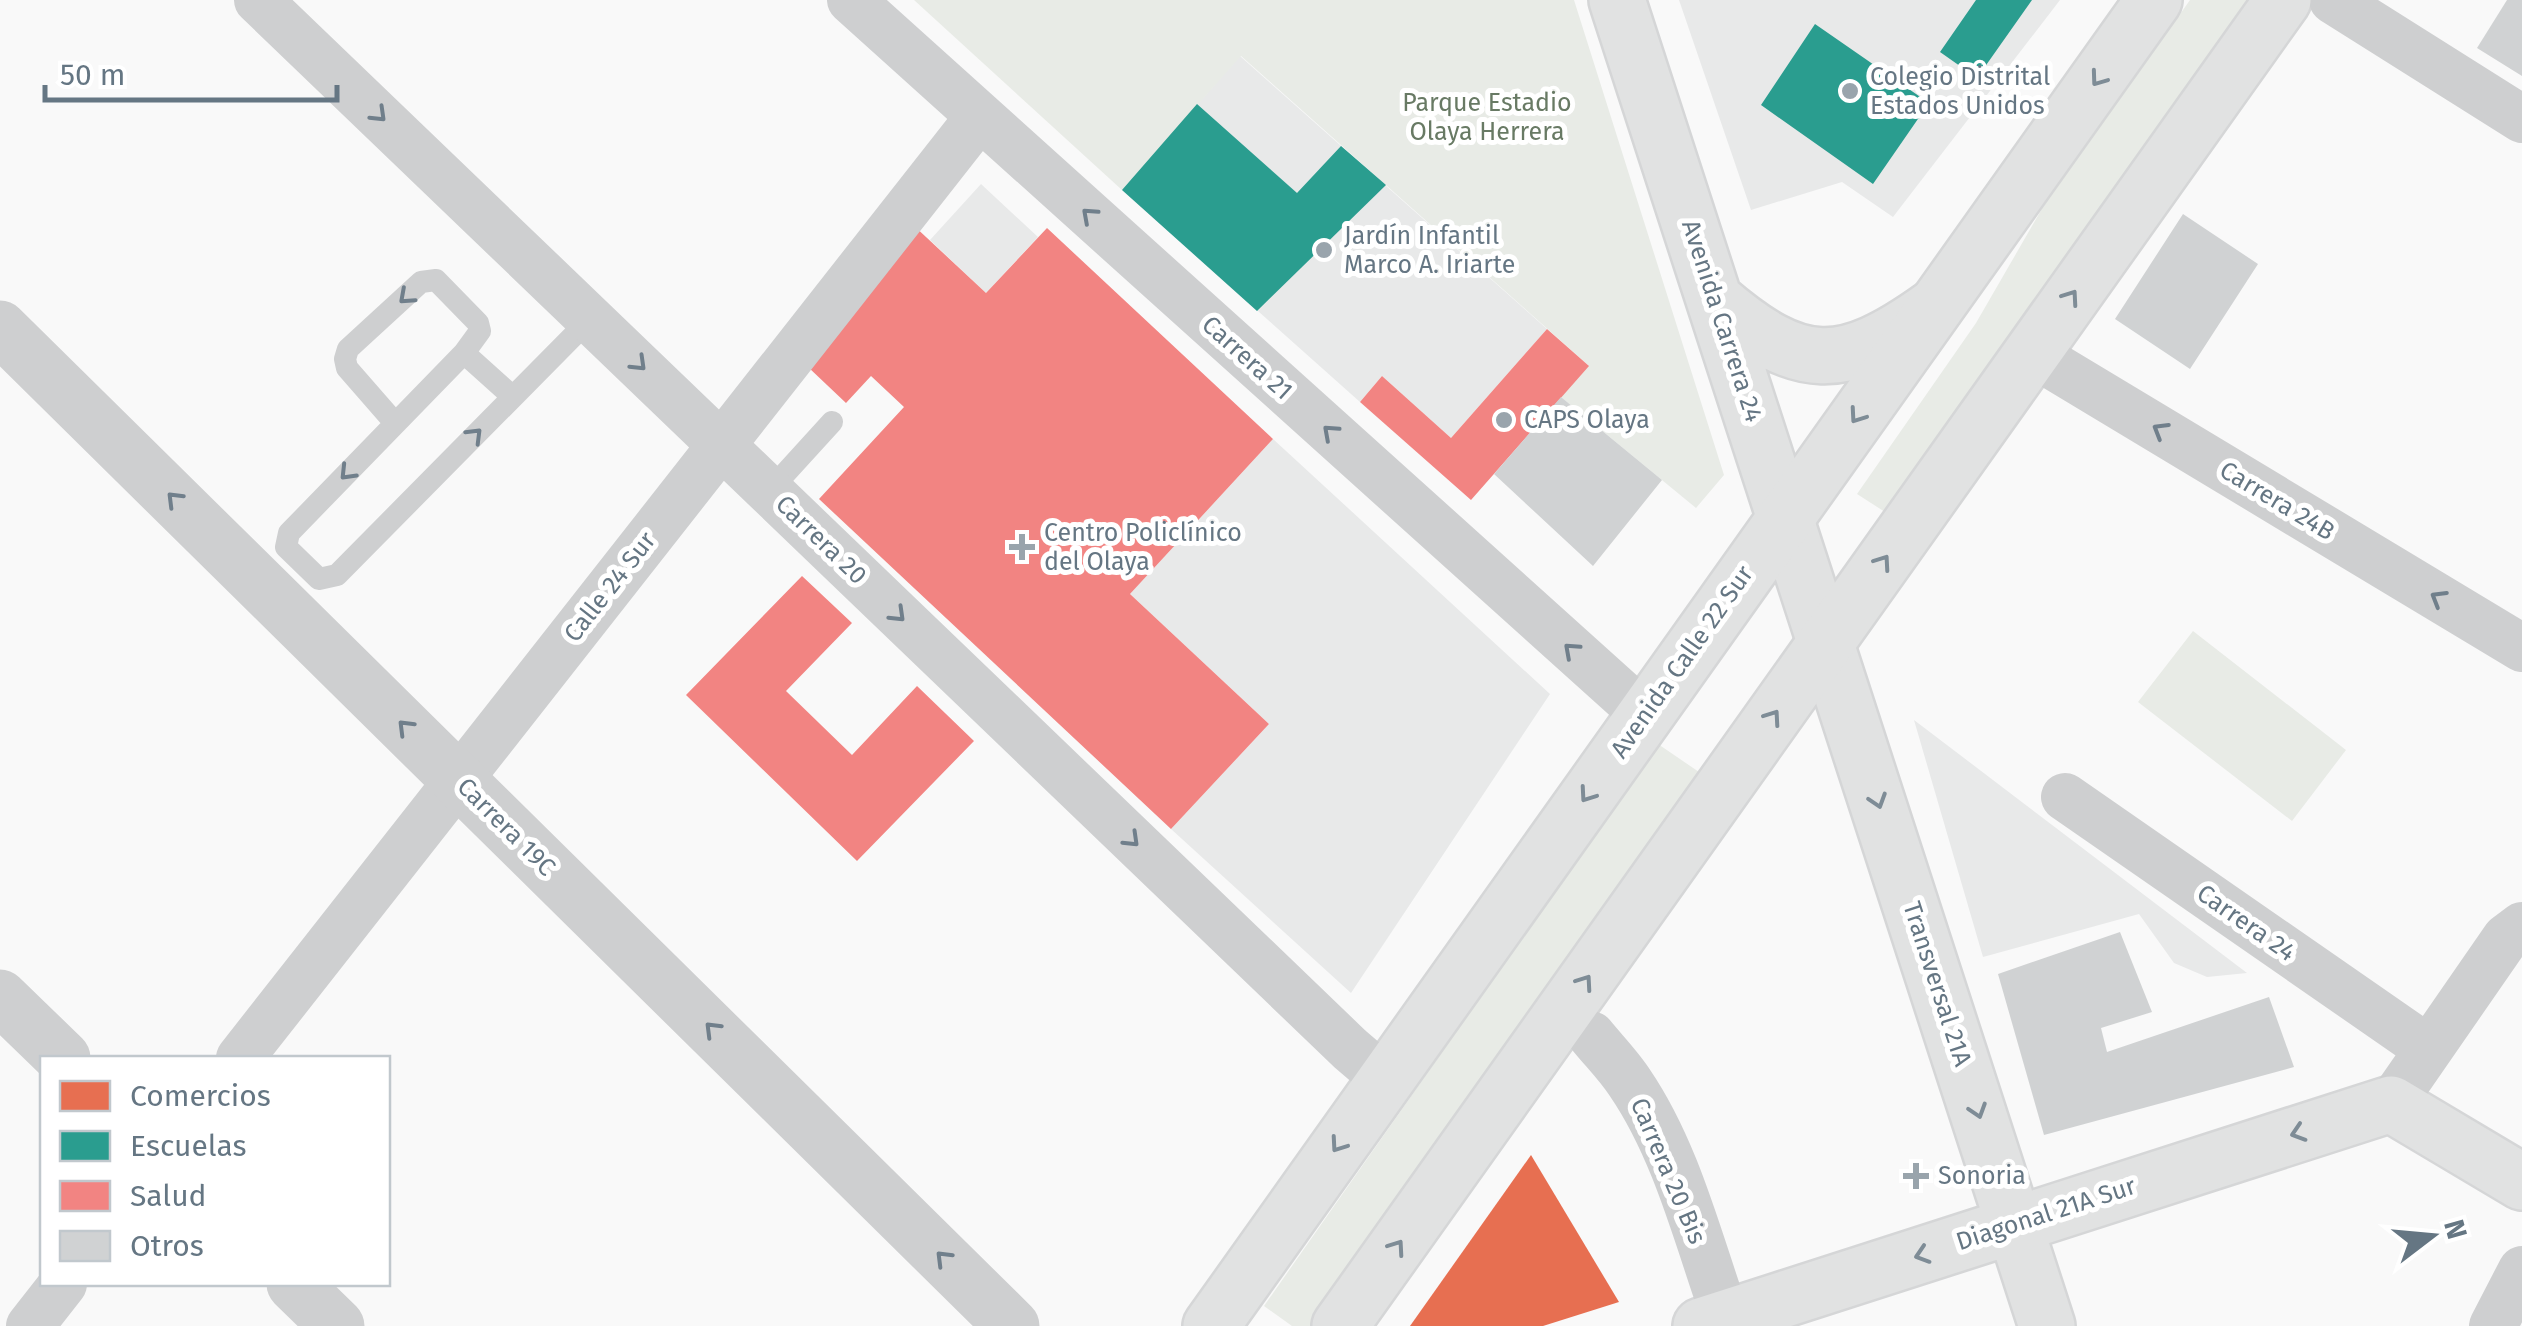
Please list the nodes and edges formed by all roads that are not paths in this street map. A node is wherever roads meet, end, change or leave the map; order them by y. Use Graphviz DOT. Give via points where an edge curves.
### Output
graph roads {
  1 [pos="258,0"];
  2 [pos="851,0"];
  3 [pos="1617,0"];
  4 [pos="2154,0"];
  5 [pos="2283,0"];
  6 [pos="2333,0"];
  7 [pos="980,116"];
  8 [pos="2522,118"];
  9 [pos="1715,300"];
  10 [pos="1933,308"];
  11 [pos="591,318"];
  12 [pos="0,328"];
  13 [pos="464,353"];
  14 [pos="2032,353"];
  15 [pos="513,397"];
  16 [pos="832,422"];
  17 [pos="395,423"];
  18 [pos="722,444"];
  19 [pos="770,490"];
  20 [pos="1785,515"];
  21 [pos="1827,642"];
  22 [pos="2522,648"];
  23 [pos="1644,714"];
  24 [pos="458,780"];
  25 [pos="2065,797"];
  26 [pos="2522,926"];
  27 [pos="0,997"];
  28 [pos="1591,1035"];
  29 [pos="2427,1048"];
  30 [pos="61,1056"];
  31 [pos="242,1056"];
  32 [pos="1385,1079"];
  33 [pos="2391,1104"];
  34 [pos="2522,1182"];
  35 [pos="2014,1224"];
  36 [pos="2522,1270"];
  37 [pos="62,1286"];
  38 [pos="296,1286"];
  39 [pos="1713,1322"];
  40 [pos="30,1326"];
  41 [pos="337,1326"];
  42 [pos="1012,1326"];
  43 [pos="1211,1326"];
  44 [pos="1340,1326"];
  45 [pos="2047,1326"];
  46 [pos="2493,1326"];
  1 -- 11 [label="street, Carrera 20, one-way"];
  2 -- 7 [label="street, Carrera 21"];
  3 -- 9 [label="main road, Avenida Carrera 24"];
  4 -- 10 [label="main road, Avenida Calle 22 Sur, one-way"];
  14 -- 5 [label="main road, one-way"];
  6 -- 8 [label="street"];
  7 -- 18 [label="street, Calle 24 Sur"];
  23 -- 7 [label="street, Carrera 21, one-way"];
  9 -- 10 [label="main road" via="1769,342 1830,356 1892,338"];
  9 -- 20 [label="main road, Avenida Carrera 24"];
  10 -- 20 [label="main road, Avenida Calle 22 Sur, one-way"];
  11 -- 15 [label="lane"];
  11 -- 18 [label="street, Carrera 20, one-way"];
  24 -- 12 [label="street, Carrera 19C, one-way"];
  13 -- 15 [label="lane"];
  13 -- 17 [label="lane"];
  13 -- 17 [label="lane, one-way" via="478,337 478,323 436,280 422,282 348,349 347,368"];
  21 -- 14 [label="main road, one-way"];
  22 -- 14 [label="street, Carrera 24B, one-way"];
  17 -- 15 [label="lane, one-way" via="285,539 319,579 337,575"];
  16 -- 19 [label="lane"];
  18 -- 19 [label="street, Carrera 20"];
  18 -- 24 [label="street, Calle 24 Sur"];
  19 -- 32 [label="street, Carrera 20, one-way"];
  20 -- 21 [label="main road, Avenida Carrera 24"];
  20 -- 23 [label="main road, Avenida Calle 22 Sur"];
  21 -- 35 [label="main road, Transversal 21A, one-way"];
  44 -- 21 [label="main road, one-way"];
  23 -- 32 [label="main road, Avenida Calle 22 Sur, one-way"];
  24 -- 31 [label="street, Calle 24 Sur"];
  42 -- 24 [label="street, Carrera 19C, one-way"];
  25 -- 29 [label="street, Carrera 24"];
  26 -- 29 [label="street" via="2506,938"];
  27 -- 30 [label="street"];
  28 -- 39 [label="street, Carrera 20 Bis" via="1630,1082 1677,1179"];
  29 -- 33 [label="street"];
  32 -- 43 [label="main road, Avenida Calle 22 Sur, one-way"];
  33 -- 34 [label="main road"];
  33 -- 35 [label="main road, Diagonal 21A Sur, one-way"];
  35 -- 39 [label="main road, Diagonal 21A Sur, one-way"];
  35 -- 45 [label="main road, Transversal 21A"];
  36 -- 46 [label="street"];
  37 -- 40 [label="street"];
  38 -- 41 [label="street"];
}
